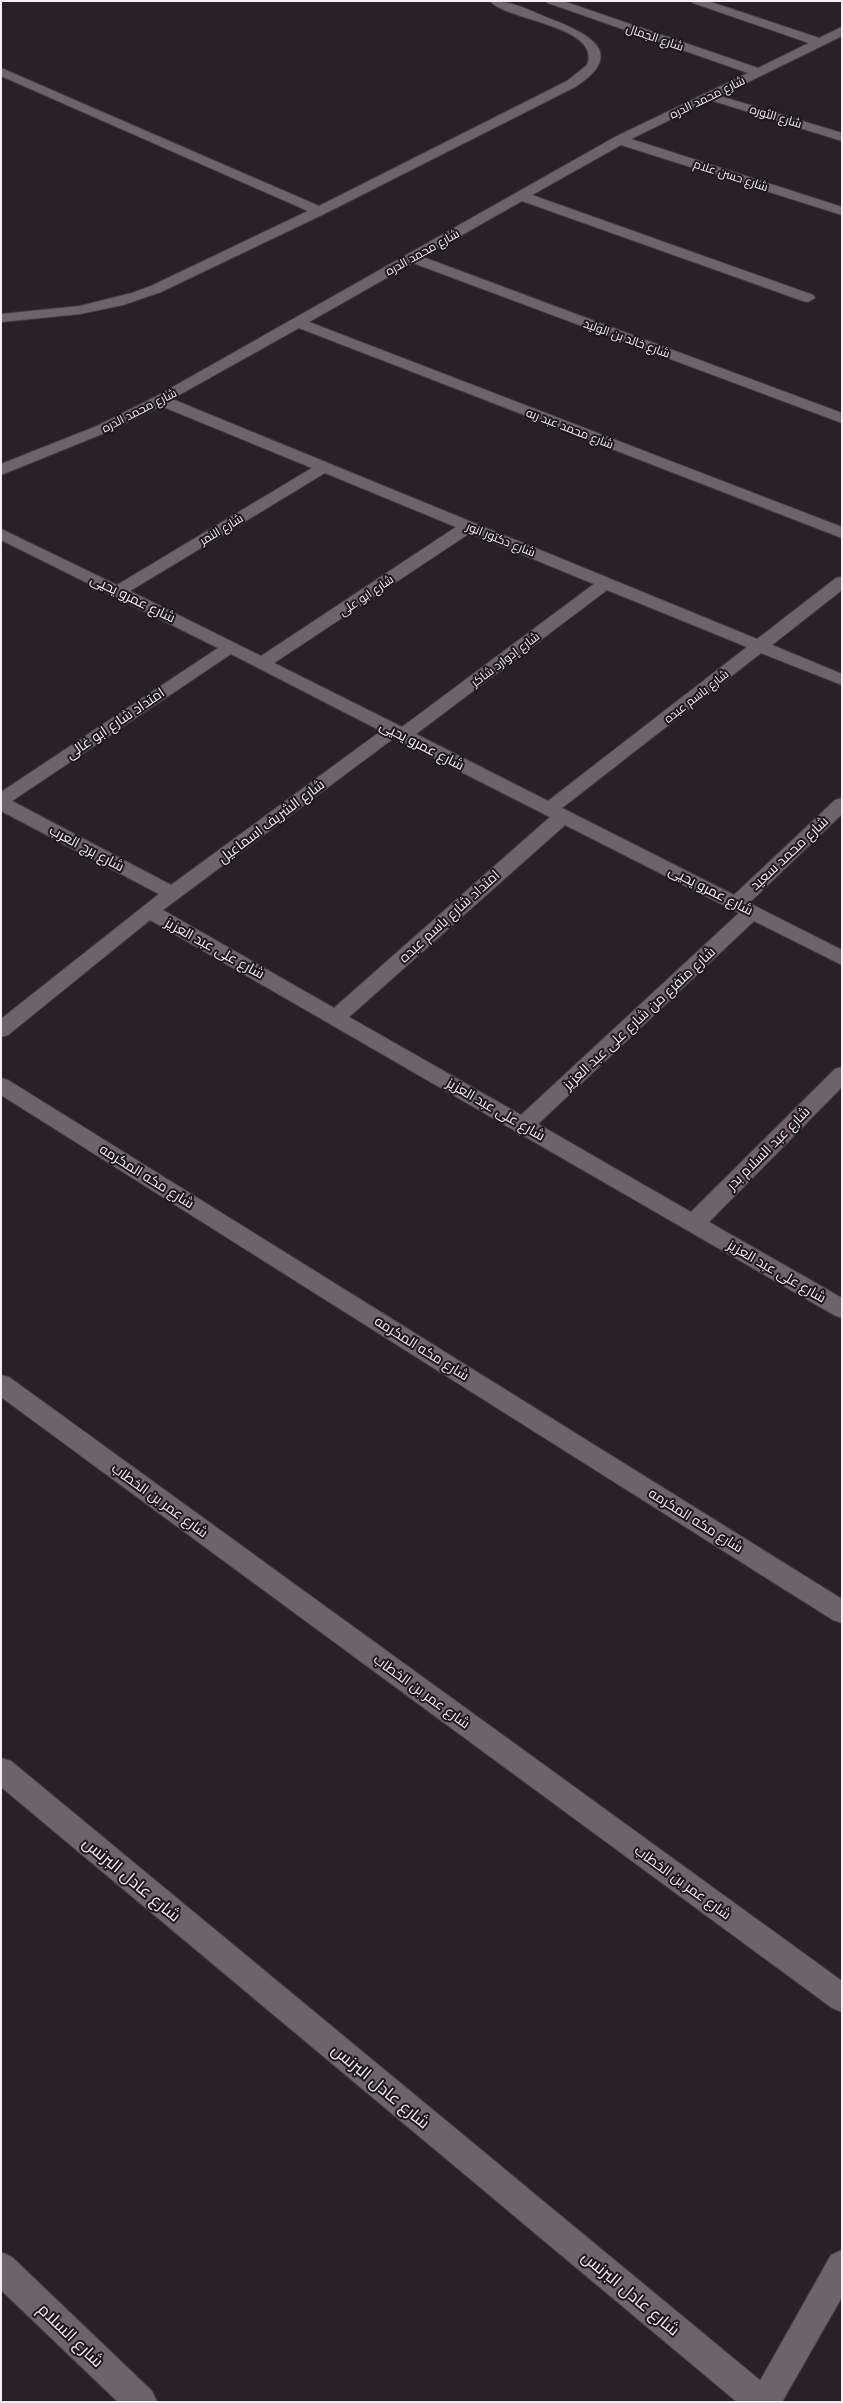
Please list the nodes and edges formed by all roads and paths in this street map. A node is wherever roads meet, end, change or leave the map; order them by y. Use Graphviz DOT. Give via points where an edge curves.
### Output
graph roads {
  1 [pos="496,1"];
  2 [pos="552,1"];
  3 [pos="697,1"];
  4 [pos="842,31"];
  5 [pos="820,42"];
  6 [pos="1,72"];
  7 [pos="758,72"];
  8 [pos="709,96"];
  9 [pos="842,137"];
  10 [pos="620,140"];
  11 [pos="521,196"];
  12 [pos="319,211"];
  13 [pos="842,211"];
  14 [pos="412,258"];
  15 [pos="808,298"];
  16 [pos="1,318"];
  17 [pos="297,322"];
  18 [pos="160,400"];
  19 [pos="842,418"];
  20 [pos="324,467"];
  21 [pos="1,470"];
  22 [pos="469,526"];
  23 [pos="842,533"];
  24 [pos="1,534"];
  25 [pos="607,582"];
  26 [pos="842,582"];
  27 [pos="118,591"];
  28 [pos="760,646"];
  29 [pos="230,647"];
  30 [pos="262,663"];
  31 [pos="842,680"];
  32 [pos="398,733"];
  33 [pos="1,801"];
  34 [pos="842,804"];
  35 [pos="556,812"];
  36 [pos="173,894"];
  37 [pos="745,907"];
  38 [pos="149,911"];
  39 [pos="842,958"];
  40 [pos="336,1017"];
  41 [pos="1,1030"];
  42 [pos="842,1074"];
  43 [pos="1,1085"];
  44 [pos="524,1125"];
  45 [pos="694,1223"];
  46 [pos="842,1308"];
  47 [pos="1,1384"];
  48 [pos="842,1612"];
  49 [pos="1,1770"];
  50 [pos="842,1998"];
  51 [pos="842,2266"];
  52 [pos="1,2268"];
  53 [pos="140,2402"];
  54 [pos="763,2402"];
  1 -- 12 [label="street" via="582,36 593,47 596,55 590,71 571,84"];
  2 -- 7 [label="street, شارع الجمال"];
  3 -- 5 [label="street"];
  4 -- 5 [label="street, شارع محمد الدره"];
  5 -- 7 [label="street, شارع محمد الدره"];
  6 -- 12 [label="street"];
  7 -- 8 [label="street, شارع محمد الدره"];
  8 -- 9 [label="street, شارع الثوره"];
  8 -- 10 [label="street, شارع محمد الدره"];
  10 -- 11 [label="street, شارع محمد الدره"];
  10 -- 13 [label="street, شارع حسن علام"];
  11 -- 14 [label="street, شارع محمد الدره"];
  11 -- 15 [label="street"];
  12 -- 16 [label="street" via="156,290 132,299 77,312"];
  14 -- 17 [label="street, شارع محمد الدره"];
  14 -- 19 [label="street, شارع خالد بن الوليد"];
  17 -- 18 [label="street, شارع محمد الدره"];
  17 -- 23 [label="street, شارع محمد عبد ربه"];
  18 -- 20 [label="street, شارع دكتور انور"];
  18 -- 21 [label="street, شارع محمد الدره" via="102,429"];
  20 -- 22 [label="street, شارع دكتور انور"];
  20 -- 27 [label="street, شارع النمر"];
  22 -- 25 [label="street, شارع دكتور انور"];
  22 -- 30 [label="street, شارع ابو على"];
  24 -- 27 [label="street, شارع عمرو يحيى"];
  25 -- 28 [label="street, شارع دكتور انور"];
  25 -- 32 [label="street, شارع إدوارد شاكر"];
  26 -- 28 [label="street, شارع باسم عبده"];
  27 -- 29 [label="street, شارع عمرو يحيى"];
  28 -- 31 [label="street, شارع دكتور انور"];
  28 -- 35 [label="street, شارع باسم عبده"];
  29 -- 30 [label="street, شارع عمرو يحيى"];
  29 -- 33 [label="street, امتداد شارع ابو غالى"];
  30 -- 32 [label="street, شارع عمرو يحيى"];
  32 -- 35 [label="street, شارع عمرو يحيى"];
  32 -- 36 [label="street, شارع الشريف اسماعيل"];
  33 -- 36 [label="street, شارع برج العرب"];
  34 -- 37 [label="street, شارع محمد سعيد"];
  35 -- 37 [label="street, شارع عمرو يحيى"];
  35 -- 40 [label="street, امتداد شارع باسم عبده"];
  36 -- 38 [label="street, شارع الشريف اسماعيل"];
  37 -- 39 [label="street, شارع عمرو يحيى"];
  37 -- 44 [label="street, شارع متفرع من شارع على عبد العزيز"];
  38 -- 40 [label="street, شارع على عبد العزيز"];
  38 -- 41 [label="street, شارع الشريف اسماعيل"];
  40 -- 44 [label="street, شارع على عبد العزيز"];
  42 -- 45 [label="street, شارع عبد السلام بدر"];
  43 -- 48 [label="street, شارع مكه المكرمه"];
  44 -- 45 [label="street, شارع على عبد العزيز"];
  45 -- 46 [label="street, شارع على عبد العزيز"];
  47 -- 50 [label="street, شارع عمر بن الخطاب"];
  49 -- 54 [label="street, شارع عادل البرنس"];
  51 -- 54 [label="street"];
  52 -- 53 [label="street, شارع السلام"];
}
